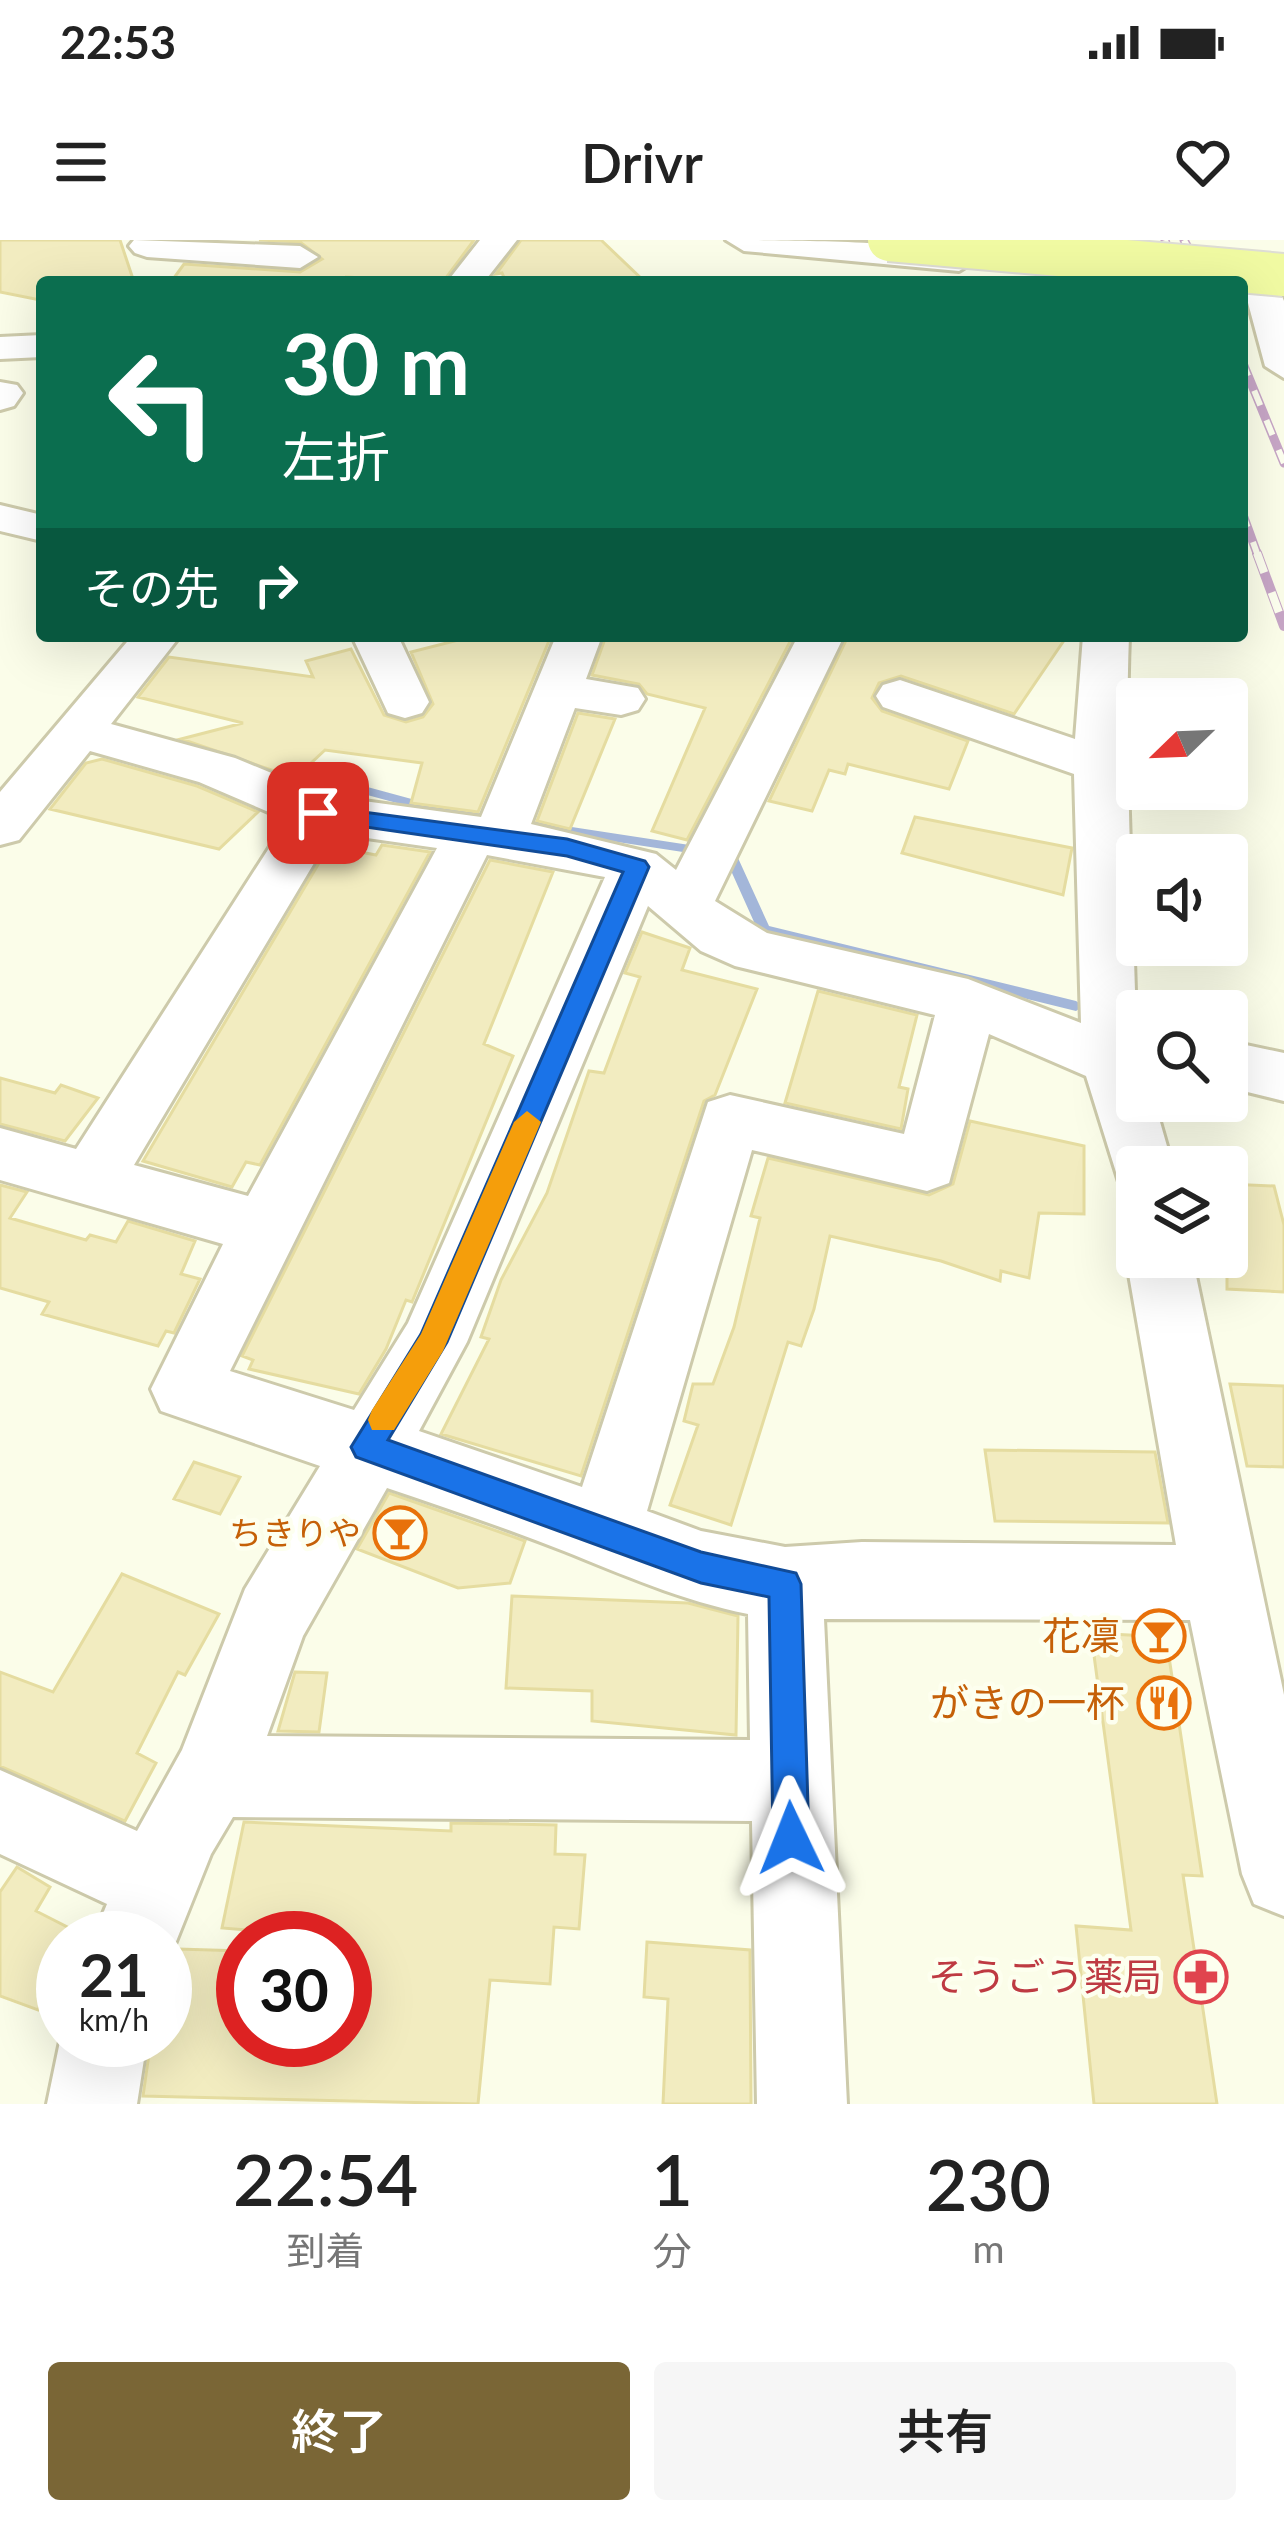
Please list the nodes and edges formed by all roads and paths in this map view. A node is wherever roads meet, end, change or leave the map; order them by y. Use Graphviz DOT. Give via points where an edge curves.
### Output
graph roads {
  1 [pos="499,240"];
  2 [pos="744,240"];
  3 [pos="889,240"];
  4 [pos="913,240"];
  5 [pos="1055,240"];
  6 [pos="1083,240"];
  7 [pos="1174,240"];
  8 [pos="147,246"];
  9 [pos="1284,248"];
  10 [pos="1229,249"];
  11 [pos="299,260"];
  12 [pos="469,276"];
  13 [pos="1098,276"];
  14 [pos="1116,276"];
  15 [pos="1279,279"];
  16 [pos="1284,366"];
  17 [pos="0,518"];
  18 [pos="36,527"];
  19 [pos="152,642"];
  20 [pos="392,642"];
  21 [pos="577,642"];
  22 [pos="818,642"];
  23 [pos="1106,642"];
  24 [pos="557,690"];
  25 [pos="900,696"];
  26 [pos="621,699"];
  27 [pos="405,702"];
  28 [pos="77,731"];
  29 [pos="1099,764"];
  30 [pos="318,813"];
  31 [pos="0,827"];
  32 [pos="495,830"];
  33 [pos="637,867"];
  34 [pos="702,872"];
  35 [pos="1116,994"];
  36 [pos="968,1001"];
  37 [pos="1116,1047"];
  38 [pos="1248,1069"];
  39 [pos="1284,1077"];
  40 [pos="0,1154"];
  41 [pos="92,1180"];
  42 [pos="264,1228"];
  43 [pos="1163,1278"];
  44 [pos="367,1447"];
  45 [pos="603,1535"];
  46 [pos="1220,1583"];
  47 [pos="785,1584"];
  48 [pos="212,1776"];
  49 [pos="789,1781"];
  50 [pos="0,1811"];
  51 [pos="1284,1874"];
  52 [pos="147,1911"];
  53 [pos="98,2067"];
  54 [pos="92,2104"];
  55 [pos="802,2104"];
  1 -- 12 [label="street"];
  2 -- 13 [label="street"];
  3 -- 15 [label="main road, bridge"];
  4 -- 10 [label="main road, bridge"];
  5 -- 10 [label="main road"];
  6 -- 14 [label="street"];
  7 -- 9 [label="main road"];
  8 -- 11 [label="street"];
  10 -- 15 [label="main road"];
  15 -- 16 [label="street"];
  17 -- 18 [label="street"];
  19 -- 28 [label="street"];
  20 -- 27 [label="street"];
  21 -- 24 [label="street"];
  22 -- 34 [label="street"];
  23 -- 29 [label="street"];
  24 -- 26 [label="street"];
  24 -- 32 [label="street"];
  25 -- 29 [label="street"];
  28 -- 30 [label="street" via="218,770"];
  28 -- 31 [label="street"];
  29 -- 35 [label="street"];
  30 -- 32 [label="street"];
  30 -- 41 [label="street"];
  32 -- 33 [label="street"];
  32 -- 42 [label="street"];
  33 -- 34 [label="street"];
  33 -- 44 [label="street" via="433,1342"];
  34 -- 36 [label="street" via="721,936"];
  36 -- 37 [label="street"];
  36 -- 45 [label="street" via="927,1166 730,1120"];
  38 -- 39 [label="street"];
  40 -- 41 [label="street"];
  41 -- 42 [label="street"];
  42 -- 44 [label="street" via="185,1389"];
  43 -- 46 [label="street"];
  44 -- 45 [label="street"];
  44 -- 48 [label="street" via="272,1616"];
  45 -- 47 [label="street" via="701,1568"];
  46 -- 47 [label="street"];
  46 -- 51 [label="street"];
  47 -- 49 [label="street"];
  48 -- 49 [label="street"];
  48 -- 52 [label="street" via="178,1829"];
  49 -- 55 [label="street"];
  50 -- 52 [label="street"];
  53 -- 54 [label="street"];
}
